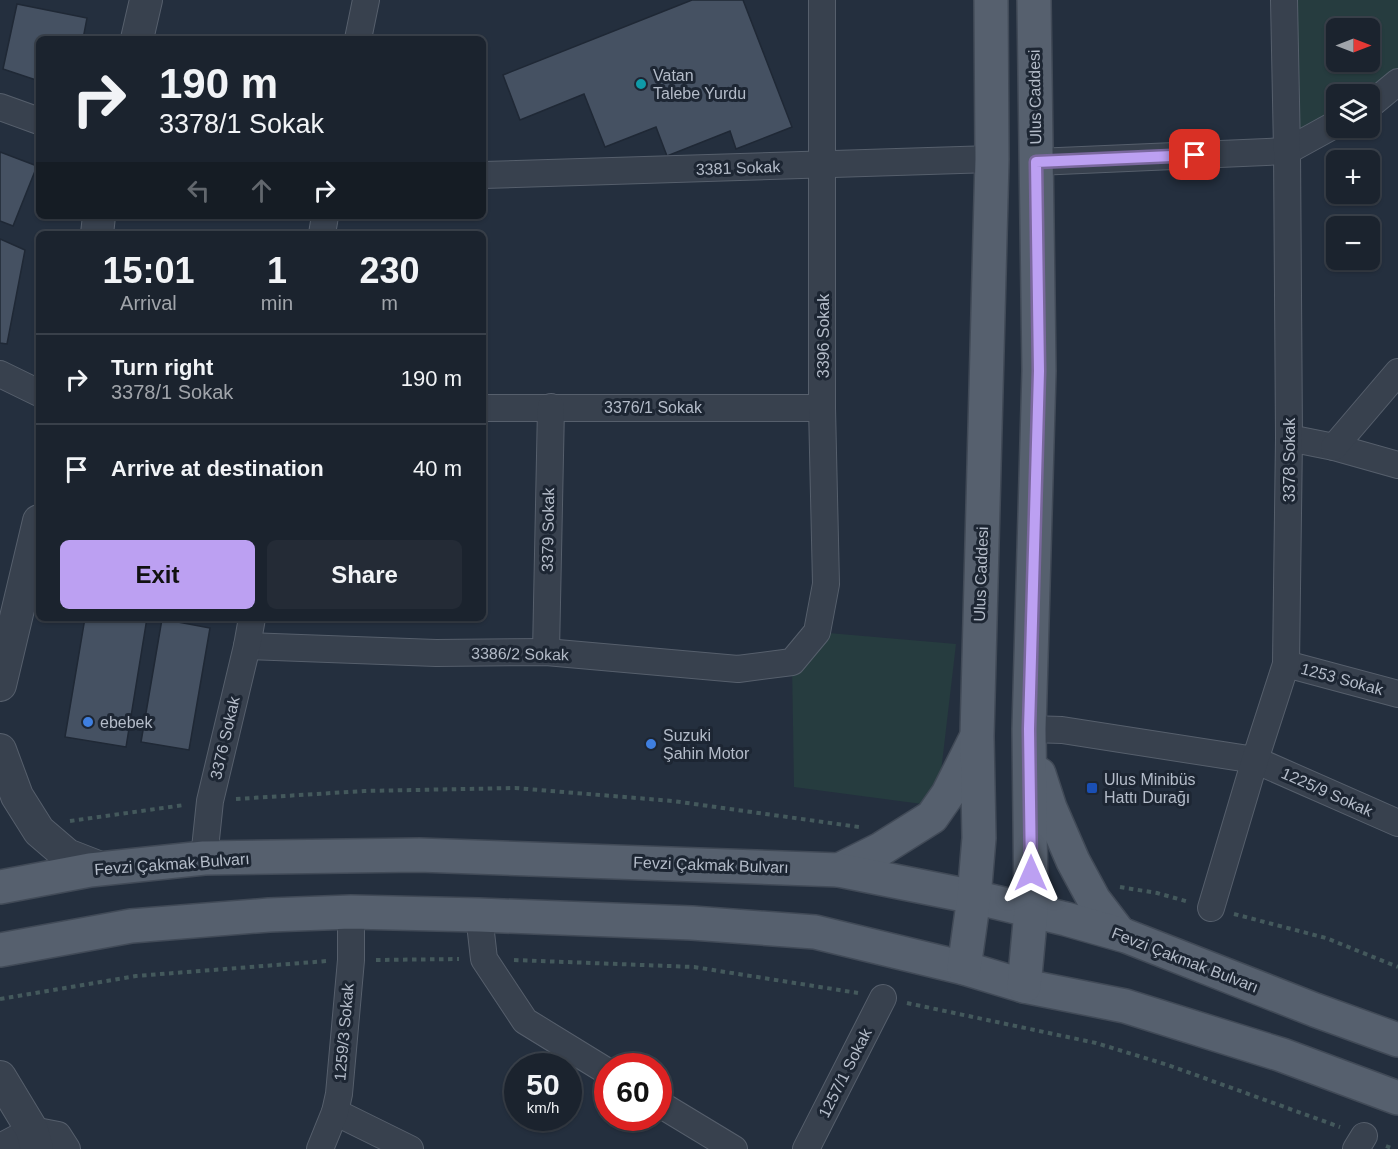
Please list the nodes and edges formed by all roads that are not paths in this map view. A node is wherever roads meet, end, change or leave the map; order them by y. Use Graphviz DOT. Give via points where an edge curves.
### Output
graph roads {
  1 [pos="146,0"];
  2 [pos="366,0"];
  3 [pos="822,0"];
  4 [pos="992,0"];
  5 [pos="1034,0"];
  6 [pos="1284,0"];
  7 [pos="138,36"];
  8 [pos="359,36"];
  9 [pos="1398,82"];
  10 [pos="1380,97"];
  11 [pos="0,106"];
  12 [pos="36,120"];
  13 [pos="1326,130"];
  14 [pos="1287,151"];
  15 [pos="992,159"];
  16 [pos="1036,162"];
  17 [pos="823,165"];
  18 [pos="486,175"];
  19 [pos="1398,372"];
  20 [pos="0,374"];
  21 [pos="36,392"];
  22 [pos="550,407"];
  23 [pos="486,408"];
  24 [pos="822,408"];
  25 [pos="1289,438"];
  26 [pos="1334,447"];
  27 [pos="1398,465"];
  28 [pos="36,533"];
  29 [pos="251,621"];
  30 [pos="247,646"];
  31 [pos="546,652"];
  32 [pos="792,662"];
  33 [pos="1286,664"];
  34 [pos="2,667"];
  35 [pos="1398,694"];
  36 [pos="977,736"];
  37 [pos="1029,738"];
  38 [pos="0,750"];
  39 [pos="1255,760"];
  40 [pos="1398,823"];
  41 [pos="204,858"];
  42 [pos="103,869"];
  43 [pos="839,870"];
  44 [pos="0,887"];
  45 [pos="974,897"];
  46 [pos="1211,908"];
  47 [pos="1031,910"];
  48 [pos="351,912"];
  49 [pos="479,915"];
  50 [pos="1120,934"];
  51 [pos="0,950"];
  52 [pos="964,968"];
  53 [pos="1024,986"];
  54 [pos="883,998"];
  55 [pos="1398,1040"];
  56 [pos="594,1063"];
  57 [pos="0,1077"];
  58 [pos="1398,1098"];
  59 [pos="672,1111"];
  60 [pos="335,1112"];
  61 [pos="34,1140"];
  62 [pos="0,1148"];
  63 [pos="67,1149"];
  64 [pos="320,1149"];
  65 [pos="410,1149"];
  66 [pos="734,1149"];
  67 [pos="807,1149"];
  1 -- 7 [label="street"];
  2 -- 8 [label="street"];
  3 -- 17 [label="street, 3396 Sokak"];
  4 -- 15 [label="main road, Ulus Caddesi"];
  5 -- 16 [label="main road, Ulus Caddesi"];
  6 -- 14 [label="street, 3378 Sokak"];
  9 -- 10 [label="street"];
  11 -- 12 [label="street"];
  13 -- 14 [label="street"];
  14 -- 16 [label="street"];
  14 -- 25 [label="street, 3378 Sokak"];
  15 -- 17 [label="street, 3381 Sokak"];
  15 -- 36 [label="main road, Ulus Caddesi"];
  16 -- 37 [label="main road, Ulus Caddesi" via="1039,371"];
  17 -- 18 [label="street, 3381 Sokak"];
  17 -- 24 [label="street, 3396 Sokak"];
  19 -- 26 [label="street"];
  20 -- 21 [label="street"];
  22 -- 23 [label="street, 3376/1 Sokak"];
  22 -- 24 [label="street, 3376/1 Sokak"];
  22 -- 31 [label="street, 3379 Sokak"];
  24 -- 32 [label="street, 3396 Sokak" via="826,584 817,632"];
  25 -- 26 [label="street"];
  25 -- 33 [label="street, 3378 Sokak"];
  26 -- 27 [label="street"];
  28 -- 34 [label="street"];
  29 -- 30 [label="street, 3376 Sokak"];
  30 -- 31 [label="street, 3386/2 Sokak" via="436,653"];
  30 -- 41 [label="street, 3376 Sokak" via="210,801"];
  31 -- 32 [label="street, 3386/2 Sokak" via="738,669"];
  33 -- 35 [label="street, 1253 Sokak"];
  33 -- 39 [label="street, 3378 Sokak"];
  36 -- 43 [label="main road" via="932,817"];
  36 -- 45 [label="main road, Ulus Caddesi" via="979,838"];
  37 -- 39 [label="street, 1225/9 Sokak" via="1062,730"];
  37 -- 47 [label="main road, Ulus Caddesi"];
  37 -- 50 [label="main road" via="1050,808 1072,861 1094,900"];
  38 -- 42 [label="street" via="17,796 39,831 67,855"];
  39 -- 40 [label="street, 1225/9 Sokak"];
  39 -- 46 [label="street, 3378 Sokak"];
  41 -- 42 [label="main road, Fevzi Çakmak Bulvarı"];
  41 -- 43 [label="main road, Fevzi Çakmak Bulvarı" via="419,855"];
  42 -- 44 [label="main road, Fevzi Çakmak Bulvarı"];
  43 -- 45 [label="main road, Fevzi Çakmak Bulvarı"];
  45 -- 47 [label="main road, Fevzi Çakmak Bulvarı"];
  45 -- 52 [label="main road, Ulus Caddesi"];
  47 -- 50 [label="main road, Fevzi Çakmak Bulvarı"];
  47 -- 53 [label="main road, Ulus Caddesi"];
  48 -- 49 [label="main road"];
  48 -- 51 [label="main road" via="131,926"];
  48 -- 60 [label="street, 1259/3 Sokak" via="351,960"];
  49 -- 52 [label="main road" via="815,932"];
  49 -- 56 [label="street" via="484,959 525,1021"];
  50 -- 55 [label="main road, Fevzi Çakmak Bulvarı"];
  52 -- 53 [label="main road"];
  53 -- 58 [label="main road" via="1125,1006 1282,1055"];
  54 -- 67 [label="street, 1257/1 Sokak"];
  57 -- 61 [label="street"];
  59 -- 66 [label="street"];
  60 -- 64 [label="street, 1259/3 Sokak"];
  60 -- 65 [label="street"];
  61 -- 62 [label="street"];
  61 -- 63 [label="street" via="58,1135"];
}
